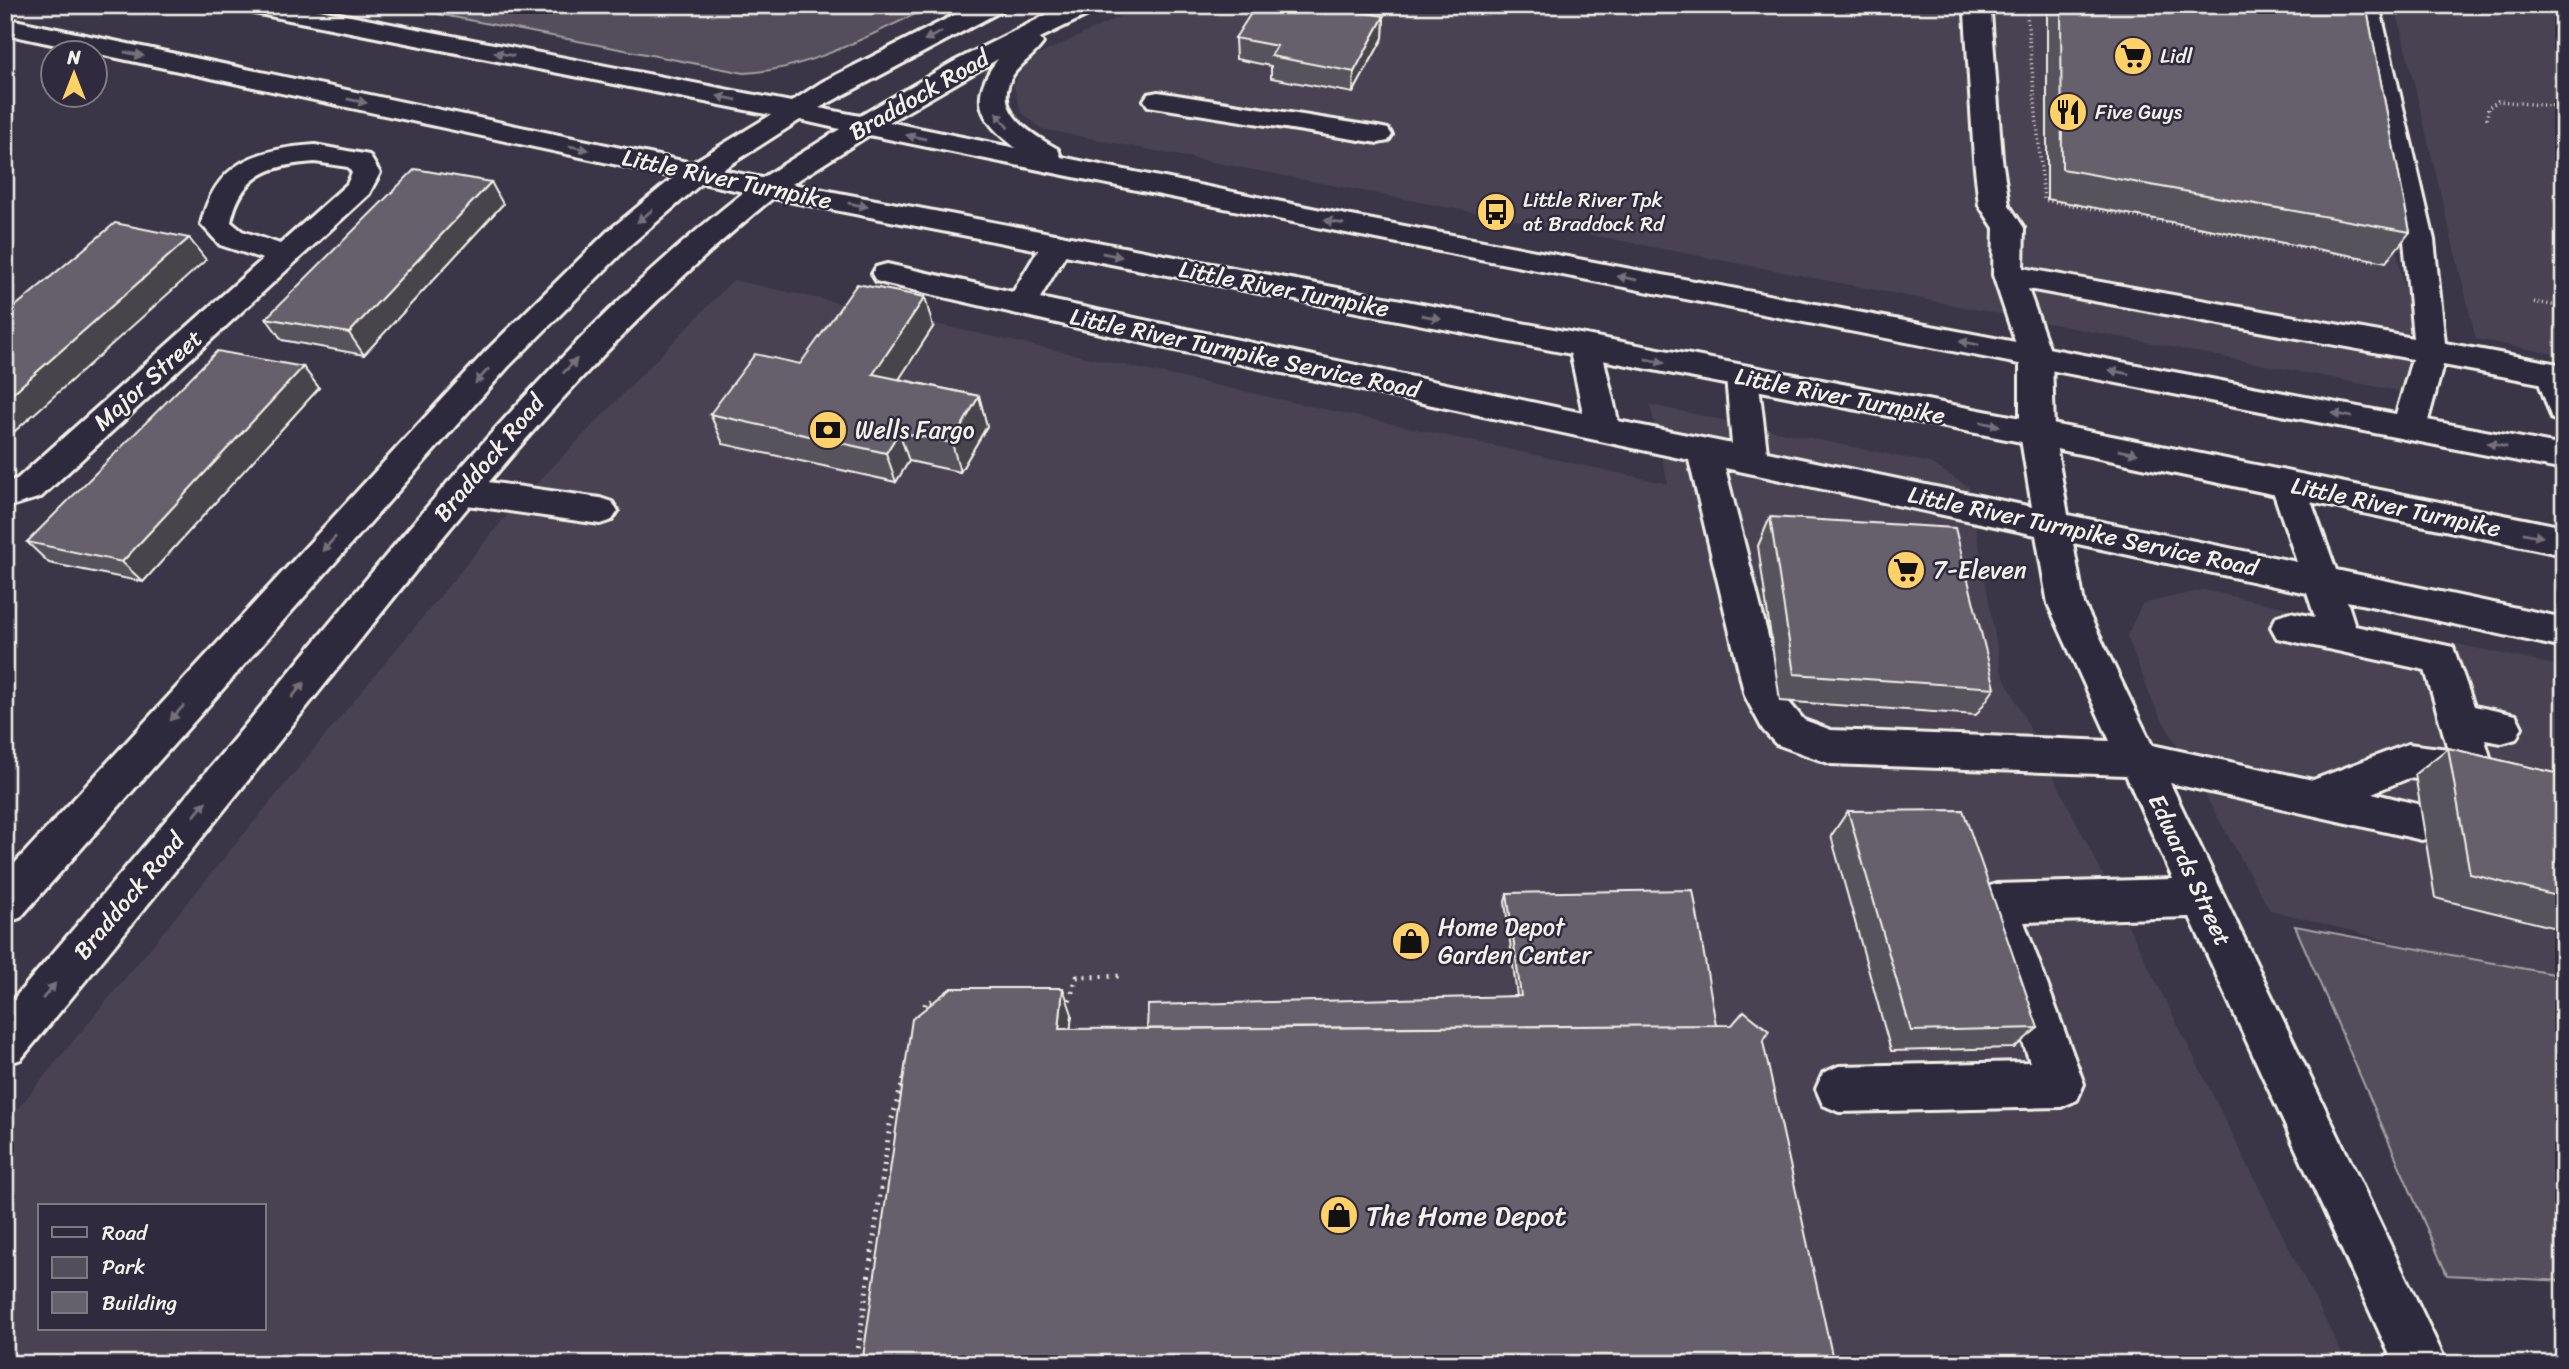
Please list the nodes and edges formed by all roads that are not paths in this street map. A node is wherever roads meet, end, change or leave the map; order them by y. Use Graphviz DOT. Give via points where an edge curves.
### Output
graph roads {
  1 [pos="254,5"];
  2 [pos="994,5"];
  3 [pos="2366,5"];
  4 [pos="1080,9"];
  5 [pos="1978,13"];
  6 [pos="5,26"];
  7 [pos="1158,100"];
  8 [pos="794,111"];
  9 [pos="863,126"];
  10 [pos="1378,135"];
  11 [pos="697,173"];
  12 [pos="1103,175"];
  13 [pos="767,188"];
  14 [pos="1057,244"];
  15 [pos="286,256"];
  16 [pos="887,274"];
  17 [pos="2008,275"];
  18 [pos="1021,304"];
  19 [pos="1585,347"];
  20 [pos="2430,352"];
  21 [pos="2036,356"];
  22 [pos="2558,375"];
  23 [pos="1742,377"];
  24 [pos="2564,411"];
  25 [pos="2409,428"];
  26 [pos="1603,430"];
  27 [pos="2037,433"];
  28 [pos="1704,451"];
  29 [pos="2564,458"];
  30 [pos="1751,461"];
  31 [pos="2288,485"];
  32 [pos="460,491"];
  33 [pos="5,495"];
  34 [pos="600,511"];
  35 [pos="2052,523"];
  36 [pos="2564,541"];
  37 [pos="2322,583"];
  38 [pos="2290,627"];
  39 [pos="2564,633"];
  40 [pos="2342,638"];
  41 [pos="2458,719"];
  42 [pos="2502,727"];
  43 [pos="2138,759"];
  44 [pos="2314,798"];
  45 [pos="2423,822"];
  46 [pos="2203,897"];
  47 [pos="5,904"];
  48 [pos="5,1043"];
  49 [pos="1839,1089"];
  50 [pos="2421,1364"];
  8 -- 1 [label="main road, one-way"];
  2 -- 8 [label="main road, Braddock Road, one-way"];
  3 -- 20 [label="main road" via="2419,240"];
  4 -- 9 [label="main road, Braddock Road" via="1037,28"];
  12 -- 4 [label="main road, one-way" via="1047,155 1017,137 994,111 992,92 1012,58"];
  5 -- 17 [label="main road" via="1988,159 1994,205 2009,228"];
  6 -- 11 [label="main road, Little River Turnpike, one-way"];
  7 -- 10 [label="main road"];
  8 -- 9 [label="main road"];
  8 -- 11 [label="main road, Braddock Road"];
  12 -- 9 [label="main road, one-way"];
  9 -- 13 [label="main road, Braddock Road"];
  11 -- 13 [label="main road, Little River Turnpike"];
  11 -- 47 [label="main road, Braddock Road, one-way" via="619,238 497,359"];
  21 -- 12 [label="main road, one-way"];
  13 -- 14 [label="main road, Little River Turnpike, one-way"];
  32 -- 13 [label="main road, Braddock Road, one-way" via="621,314"];
  14 -- 18 [label="main road"];
  14 -- 19 [label="main road, Little River Turnpike, one-way"];
  15 -- 33 [label="main road, Major Street" via="29,488"];
  16 -- 18 [label="main road, Little River Turnpike Service Road"];
  17 -- 20 [label="main road"];
  17 -- 21 [label="main road"];
  18 -- 26 [label="main road, Little River Turnpike Service Road"];
  19 -- 23 [label="main road, Little River Turnpike, one-way"];
  19 -- 26 [label="main road"];
  20 -- 22 [label="main road"];
  20 -- 25 [label="main road"];
  25 -- 21 [label="main road, one-way"];
  21 -- 27 [label="main road, Edwards Street"];
  22 -- 24 [label="main road"];
  23 -- 27 [label="main road, Little River Turnpike, one-way"];
  23 -- 30 [label="main road"];
  29 -- 25 [label="main road, one-way"];
  26 -- 28 [label="main road, Little River Turnpike Service Road"];
  27 -- 31 [label="main road, Little River Turnpike, one-way"];
  27 -- 35 [label="main road, Edwards Street"];
  28 -- 30 [label="main road, Little River Turnpike Service Road"];
  28 -- 43 [label="main road" via="1764,696 1777,722 1797,738 1831,747"];
  30 -- 35 [label="main road, Little River Turnpike Service Road"];
  31 -- 36 [label="main road, Little River Turnpike, one-way"];
  31 -- 37 [label="main road"];
  32 -- 34 [label="main road"];
  48 -- 32 [label="main road, Braddock Road, one-way"];
  35 -- 37 [label="main road, Little River Turnpike Service Road"];
  35 -- 43 [label="main road, Edwards Street" via="2066,604"];
  37 -- 39 [label="main road, Little River Turnpike Service Road"];
  37 -- 40 [label="main road"];
  38 -- 40 [label="main road"];
  40 -- 41 [label="main road" via="2440,658"];
  41 -- 42 [label="main road"];
  41 -- 44 [label="main road" via="2474,770 2408,761"];
  43 -- 44 [label="main road"];
  43 -- 46 [label="main road, Edwards Street"];
  44 -- 45 [label="main road"];
  46 -- 49 [label="main road" via="1996,903 2061,1084"];
  46 -- 50 [label="main road, Edwards Street"];
}
